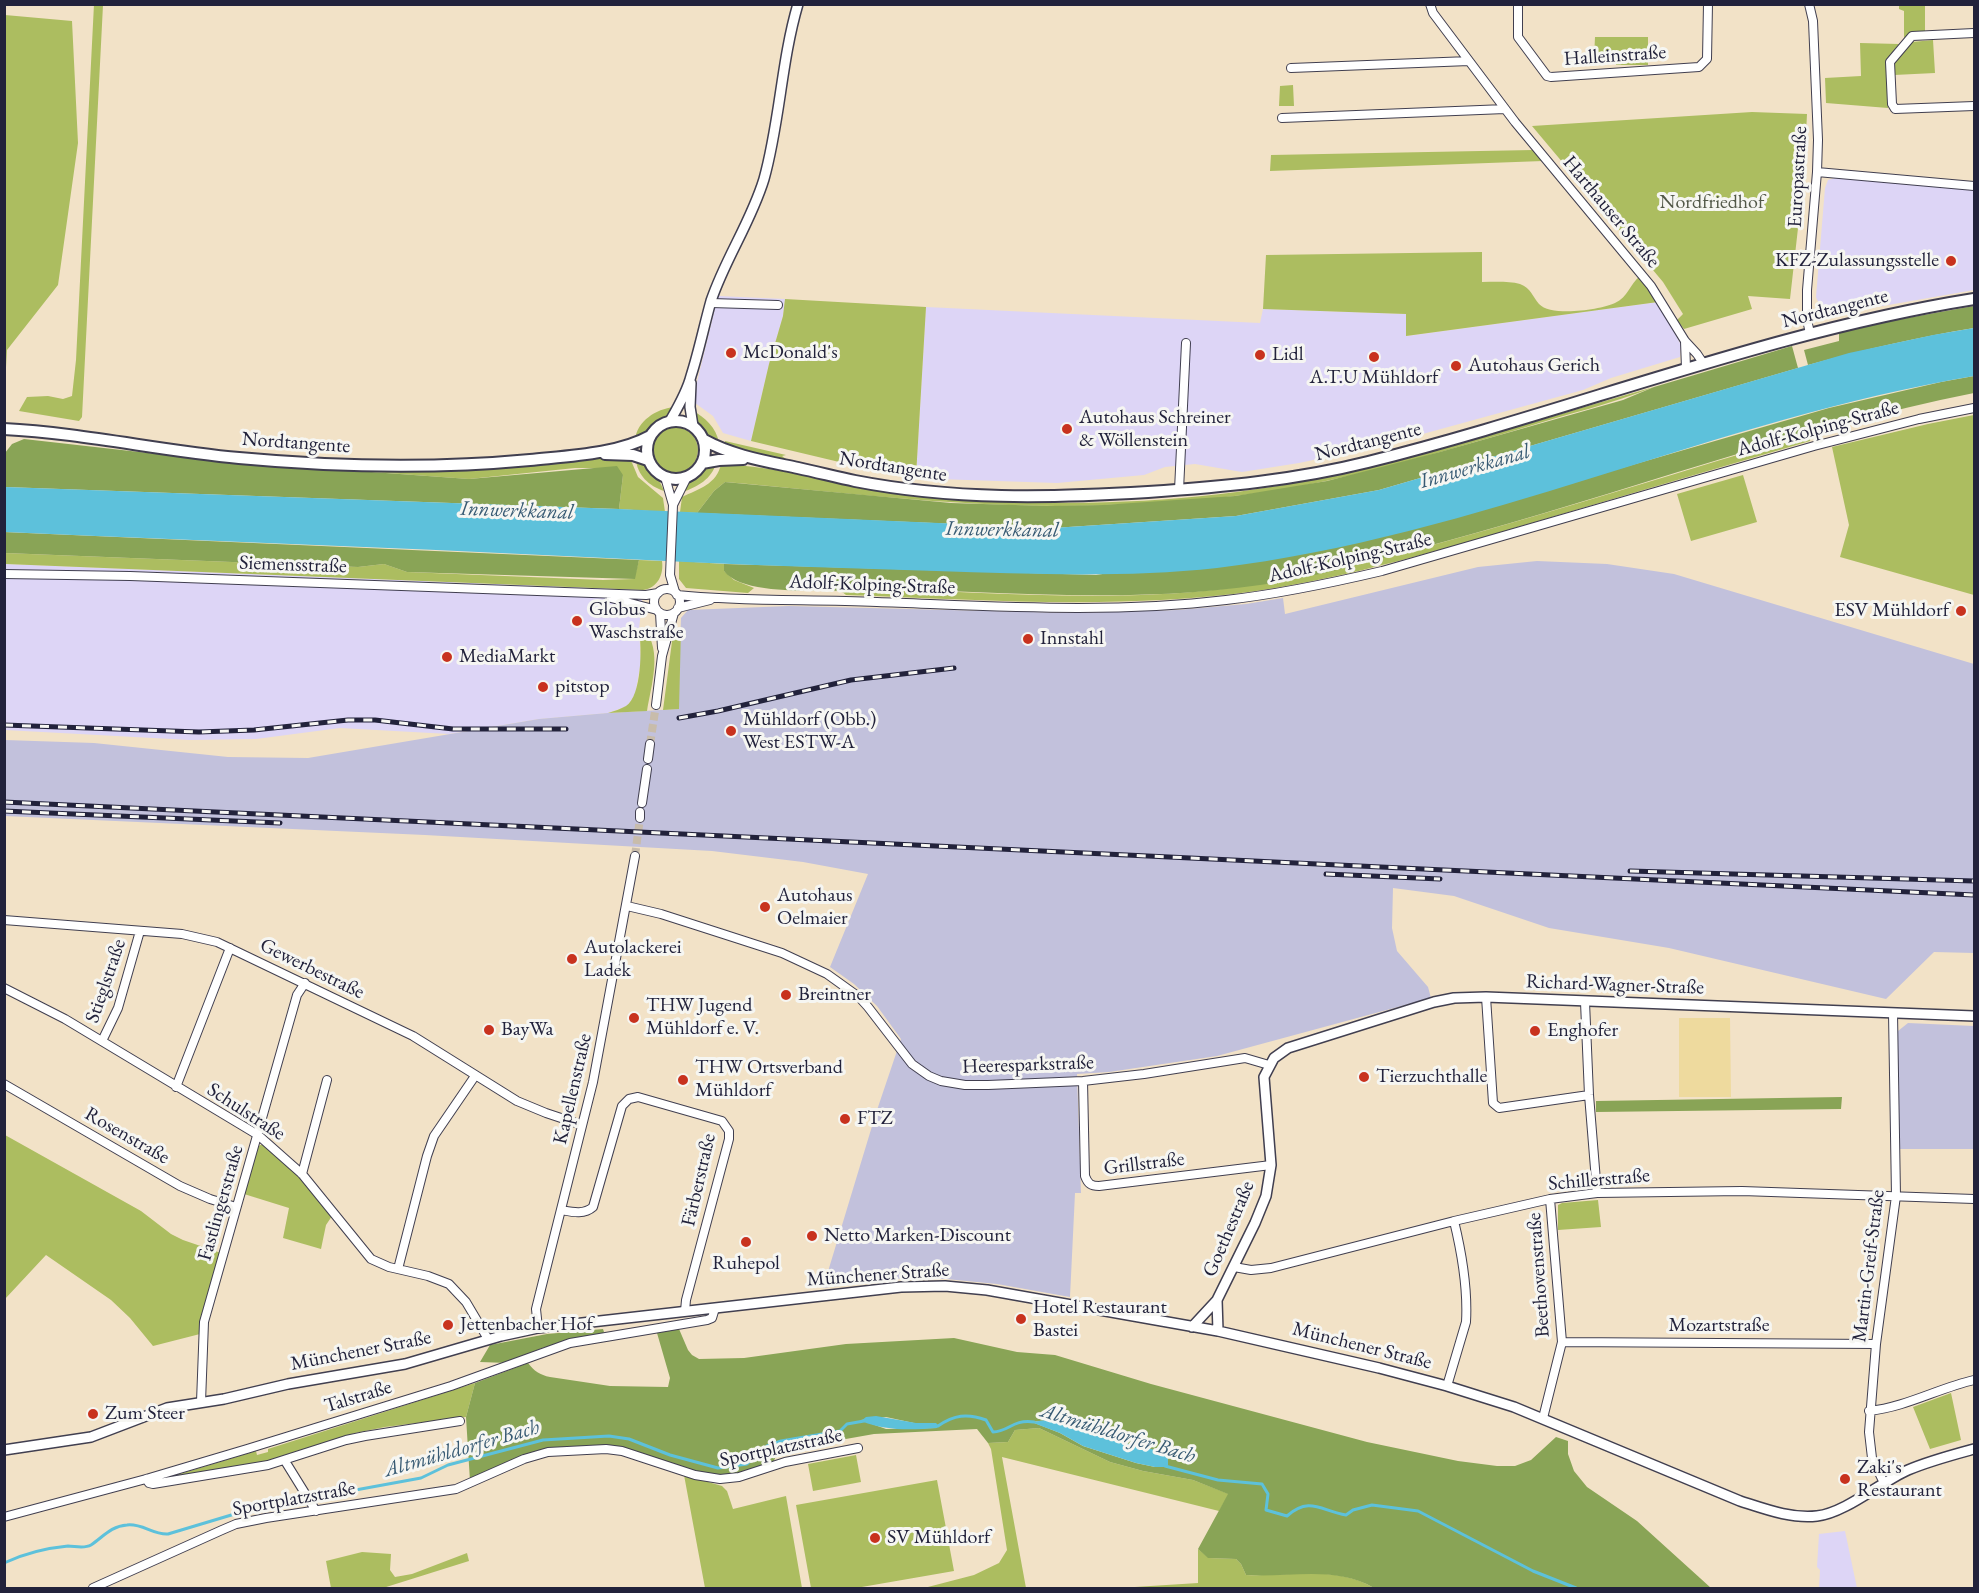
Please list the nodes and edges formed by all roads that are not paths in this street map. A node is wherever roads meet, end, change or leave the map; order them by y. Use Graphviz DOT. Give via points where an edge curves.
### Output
graph roads {
  1 [pos="798,4"];
  2 [pos="1430,4"];
  3 [pos="1518,4"];
  4 [pos="1708,4"];
  5 [pos="1809,4"];
  6 [pos="1814,4"];
  7 [pos="1813,21"];
  8 [pos="1974,33"];
  9 [pos="1469,61"];
  10 [pos="1291,68"];
  11 [pos="1974,106"];
  12 [pos="1505,109"];
  13 [pos="1282,118"];
  14 [pos="1817,172"];
  15 [pos="1974,186"];
  16 [pos="1974,299"];
  17 [pos="711,303"];
  18 [pos="778,305"];
  19 [pos="1810,333"];
  20 [pos="1685,341"];
  21 [pos="1186,343"];
  22 [pos="1702,363"];
  23 [pos="1686,368"];
  24 [pos="691,378"];
  25 [pos="1974,408"];
  26 [pos="670,421"];
  27 [pos="693,426"];
  28 [pos="4,429"];
  29 [pos="650,436"];
  30 [pos="704,440"];
  31 [pos="587,453"];
  32 [pos="755,459"];
  33 [pos="648,460"];
  34 [pos="702,463"];
  35 [pos="665,477"];
  36 [pos="687,477"];
  37 [pos="1179,490"];
  38 [pos="674,505"];
  39 [pos="4,574"];
  40 [pos="670,575"];
  41 [pos="660,592"];
  42 [pos="580,593"];
  43 [pos="676,594"];
  44 [pos="714,599"];
  45 [pos="676,610"];
  46 [pos="659,612"];
  47 [pos="662,656"];
  48 [pos="656,705"];
  49 [pos="650,744"];
  50 [pos="648,759"];
  51 [pos="647,769"];
  52 [pos="642,802"];
  53 [pos="635,856"];
  54 [pos="627,906"];
  55 [pos="4,920"];
  56 [pos="140,931"];
  57 [pos="230,948"];
  58 [pos="304,983"];
  59 [pos="4,988"];
  60 [pos="1486,997"];
  61 [pos="1585,1002"];
  62 [pos="1893,1012"];
  63 [pos="1974,1016"];
  64 [pos="102,1041"];
  65 [pos="1269,1065"];
  66 [pos="475,1076"];
  67 [pos="327,1080"];
  68 [pos="1083,1081"];
  69 [pos="4,1084"];
  70 [pos="176,1087"];
  71 [pos="1589,1095"];
  72 [pos="582,1125"];
  73 [pos="258,1135"];
  74 [pos="1270,1165"];
  75 [pos="302,1174"];
  76 [pos="1598,1193"];
  77 [pos="1896,1196"];
  78 [pos="1974,1198"];
  79 [pos="1550,1199"];
  80 [pos="236,1208"];
  81 [pos="561,1210"];
  82 [pos="1454,1221"];
  83 [pos="1234,1267"];
  84 [pos="398,1269"];
  85 [pos="1217,1300"];
  86 [pos="715,1308"];
  87 [pos="685,1311"];
  88 [pos="1192,1327"];
  89 [pos="538,1328"];
  90 [pos="1218,1331"];
  91 [pos="488,1339"];
  92 [pos="1562,1342"];
  93 [pos="1876,1344"];
  94 [pos="1974,1380"];
  95 [pos="1448,1386"];
  96 [pos="201,1402"];
  97 [pos="1869,1411"];
  98 [pos="1543,1418"];
  99 [pos="460,1421"];
  100 [pos="858,1448"];
  101 [pos="1974,1449"];
  102 [pos="4,1450"];
  103 [pos="285,1461"];
  104 [pos="146,1479"];
  105 [pos="1884,1483"];
  106 [pos="315,1509"];
  107 [pos="4,1516"];
  108 [pos="93,1588"];
  1 -- 17 [label="street" via="763,183"];
  2 -- 9 [label="street, Harthauser Straße"];
  3 -- 4 [label="street, Halleinstraße" via="1518,37 1551,77 1699,67 1707,59"];
  5 -- 7 [label="street, Europastraße"];
  6 -- 7 [label="street, Europastraße"];
  7 -- 14 [label="street, Europastraße"];
  8 -- 11 [label="street" via="1912,36 1890,62 1895,109"];
  9 -- 10 [label="street"];
  9 -- 12 [label="street, Harthauser Straße"];
  12 -- 13 [label="street"];
  12 -- 20 [label="street, Harthauser Straße" via="1651,286"];
  14 -- 15 [label="street"];
  14 -- 19 [label="street, Europastraße" via="1807,290"];
  16 -- 19 [label="main road, Nordtangente"];
  17 -- 18 [label="street"];
  17 -- 24 [label="street"];
  19 -- 22 [label="main road, Nordtangente"];
  20 -- 22 [label="street, Harthauser Straße"];
  20 -- 23 [label="street, Harthauser Straße"];
  21 -- 37 [label="street"];
  22 -- 23 [label="main road, Nordtangente"];
  23 -- 37 [label="main road, Nordtangente" via="1366,463 1304,476"];
  24 -- 26 [label="street"];
  24 -- 27 [label="street"];
  25 -- 44 [label="street, Adolf-Kolping-Straße" via="1814,446 1382,571 1277,593 1196,603 1081,608"];
  26 -- 27 [label="main road"];
  26 -- 29 [label="main road, Nordtangente" via="658,426"];
  27 -- 30 [label="main road, Nordtangente"];
  28 -- 31 [label="main road, Nordtangente" via="230,457 329,464 442,466"];
  29 -- 31 [label="main road, Nordtangente" via="632,444"];
  29 -- 33 [label="main road"];
  30 -- 32 [label="main road, Nordtangente"];
  30 -- 34 [label="main road"];
  31 -- 33 [label="main road, Nordtangente" via="633,455"];
  32 -- 34 [label="main road, Nordtangente"];
  32 -- 37 [label="main road, Nordtangente" via="897,489 952,495 1067,496"];
  33 -- 35 [label="main road"];
  34 -- 36 [label="main road"];
  35 -- 36 [label="main road"];
  35 -- 38 [label="street"];
  36 -- 38 [label="street"];
  38 -- 40 [label="street"];
  39 -- 42 [label="street, Siemensstraße"];
  40 -- 41 [label="street"];
  40 -- 43 [label="street"];
  41 -- 42 [label="street, Siemensstraße"];
  41 -- 43 [label="street" via="669,590"];
  41 -- 46 [label="street" via="655,600"];
  42 -- 46 [label="street, Siemensstraße"];
  43 -- 44 [label="street, Adolf-Kolping-Straße"];
  43 -- 45 [label="street" via="680,601"];
  44 -- 45 [label="street, Adolf-Kolping-Straße"];
  45 -- 46 [label="street" via="667,615"];
  45 -- 47 [label="street"];
  46 -- 47 [label="street"];
  47 -- 48 [label="street"];
  49 -- 50 [label="street"];
  51 -- 52 [label="street"];
  53 -- 54 [label="street, Kapellenstraße"];
  54 -- 68 [label="street, Heeresparkstraße" via="782,953 827,974 859,997 878,1017 912,1064 941,1081 988,1085"];
  54 -- 72 [label="street, Kapellenstraße"];
  55 -- 56 [label="street, Gewerbestraße"];
  56 -- 57 [label="street, Gewerbestraße" via="196,936"];
  56 -- 64 [label="street, Stieglstraße" via="118,1008"];
  57 -- 58 [label="street, Gewerbestraße"];
  57 -- 70 [label="street"];
  58 -- 66 [label="street, Gewerbestraße" via="413,1035"];
  58 -- 73 [label="street, Fastlingerstraße" via="297,995"];
  59 -- 64 [label="street, Schulstraße"];
  60 -- 61 [label="street, Richard-Wagner-Straße"];
  60 -- 65 [label="street, Richard-Wagner-Straße" via="1444,1000 1302,1042 1281,1052"];
  60 -- 71 [label="street" via="1495,1106"];
  61 -- 62 [label="street, Richard-Wagner-Straße"];
  61 -- 71 [label="street"];
  62 -- 63 [label="street, Richard-Wagner-Straße"];
  62 -- 77 [label="street, Martin-Greif-Straße"];
  64 -- 70 [label="street, Schulstraße"];
  65 -- 68 [label="street, Heeresparkstraße" via="1245,1058"];
  65 -- 74 [label="street, Goethestraße" via="1264,1083"];
  66 -- 72 [label="street, Gewerbestraße" via="516,1101"];
  66 -- 84 [label="street" via="434,1136"];
  67 -- 75 [label="street"];
  68 -- 74 [label="street, Grillstraße" via="1086,1176 1092,1186"];
  69 -- 80 [label="street, Rosenstraße" via="180,1186"];
  70 -- 73 [label="street, Schulstraße"];
  71 -- 76 [label="street"];
  72 -- 81 [label="street, Kapellenstraße"];
  73 -- 75 [label="street, Schulstraße"];
  73 -- 80 [label="street, Fastlingerstraße"];
  74 -- 83 [label="street, Goethestraße" via="1264,1202"];
  75 -- 84 [label="street, Schulstraße" via="371,1259"];
  76 -- 77 [label="street, Schillerstraße" via="1728,1191"];
  76 -- 79 [label="street, Schillerstraße"];
  77 -- 78 [label="street, Schillerstraße"];
  77 -- 93 [label="street, Martin-Greif-Straße"];
  79 -- 82 [label="street, Schillerstraße"];
  79 -- 92 [label="street, Beethovenstraße"];
  80 -- 96 [label="street, Fastlingerstraße" via="204,1322"];
  81 -- 87 [label="street, Färberstraße" via="582,1213 593,1207 622,1106 629,1099 638,1097 722,1121 729,1138"];
  81 -- 89 [label="street, Kapellenstraße" via="536,1308"];
  82 -- 83 [label="street, Schillerstraße" via="1271,1268"];
  82 -- 95 [label="street" via="1462,1262 1466,1322"];
  83 -- 85 [label="street, Goethestraße"];
  84 -- 91 [label="street, Schulstraße" via="449,1284 466,1302"];
  85 -- 88 [label="street, Goethestraße"];
  85 -- 90 [label="street, Goethestraße"];
  86 -- 87 [label="street, Münchener Straße"];
  86 -- 88 [label="street, Münchener Straße" via="901,1287 945,1286"];
  86 -- 104 [label="street, Talstraße" via="707,1320 570,1343 451,1386"];
  87 -- 89 [label="street, Münchener Straße"];
  88 -- 90 [label="street, Münchener Straße"];
  89 -- 91 [label="street, Münchener Straße"];
  90 -- 95 [label="street, Münchener Straße"];
  91 -- 96 [label="street, Münchener Straße" via="405,1364"];
  92 -- 93 [label="street, Mozartstraße"];
  92 -- 98 [label="street, Beethovenstraße"];
  93 -- 97 [label="street, Martin-Greif-Straße"];
  94 -- 97 [label="street" via="1887,1409"];
  95 -- 98 [label="street, Münchener Straße"];
  96 -- 102 [label="street, Münchener Straße" via="154,1411 91,1437"];
  97 -- 105 [label="street, Martin-Greif-Straße" via="1870,1450"];
  98 -- 105 [label="street, Münchener Straße" via="1740,1502 1793,1516 1831,1513"];
  99 -- 103 [label="street" via="346,1440"];
  100 -- 106 [label="street, Sportplatzstraße" via="720,1479 695,1475 622,1451 548,1452 456,1489"];
  101 -- 105 [label="street, Münchener Straße" via="1926,1463"];
  103 -- 104 [label="street" via="153,1484"];
  103 -- 106 [label="street"];
  104 -- 107 [label="street, Talstraße"];
  106 -- 108 [label="street, Sportplatzstraße" via="236,1524"];
}
